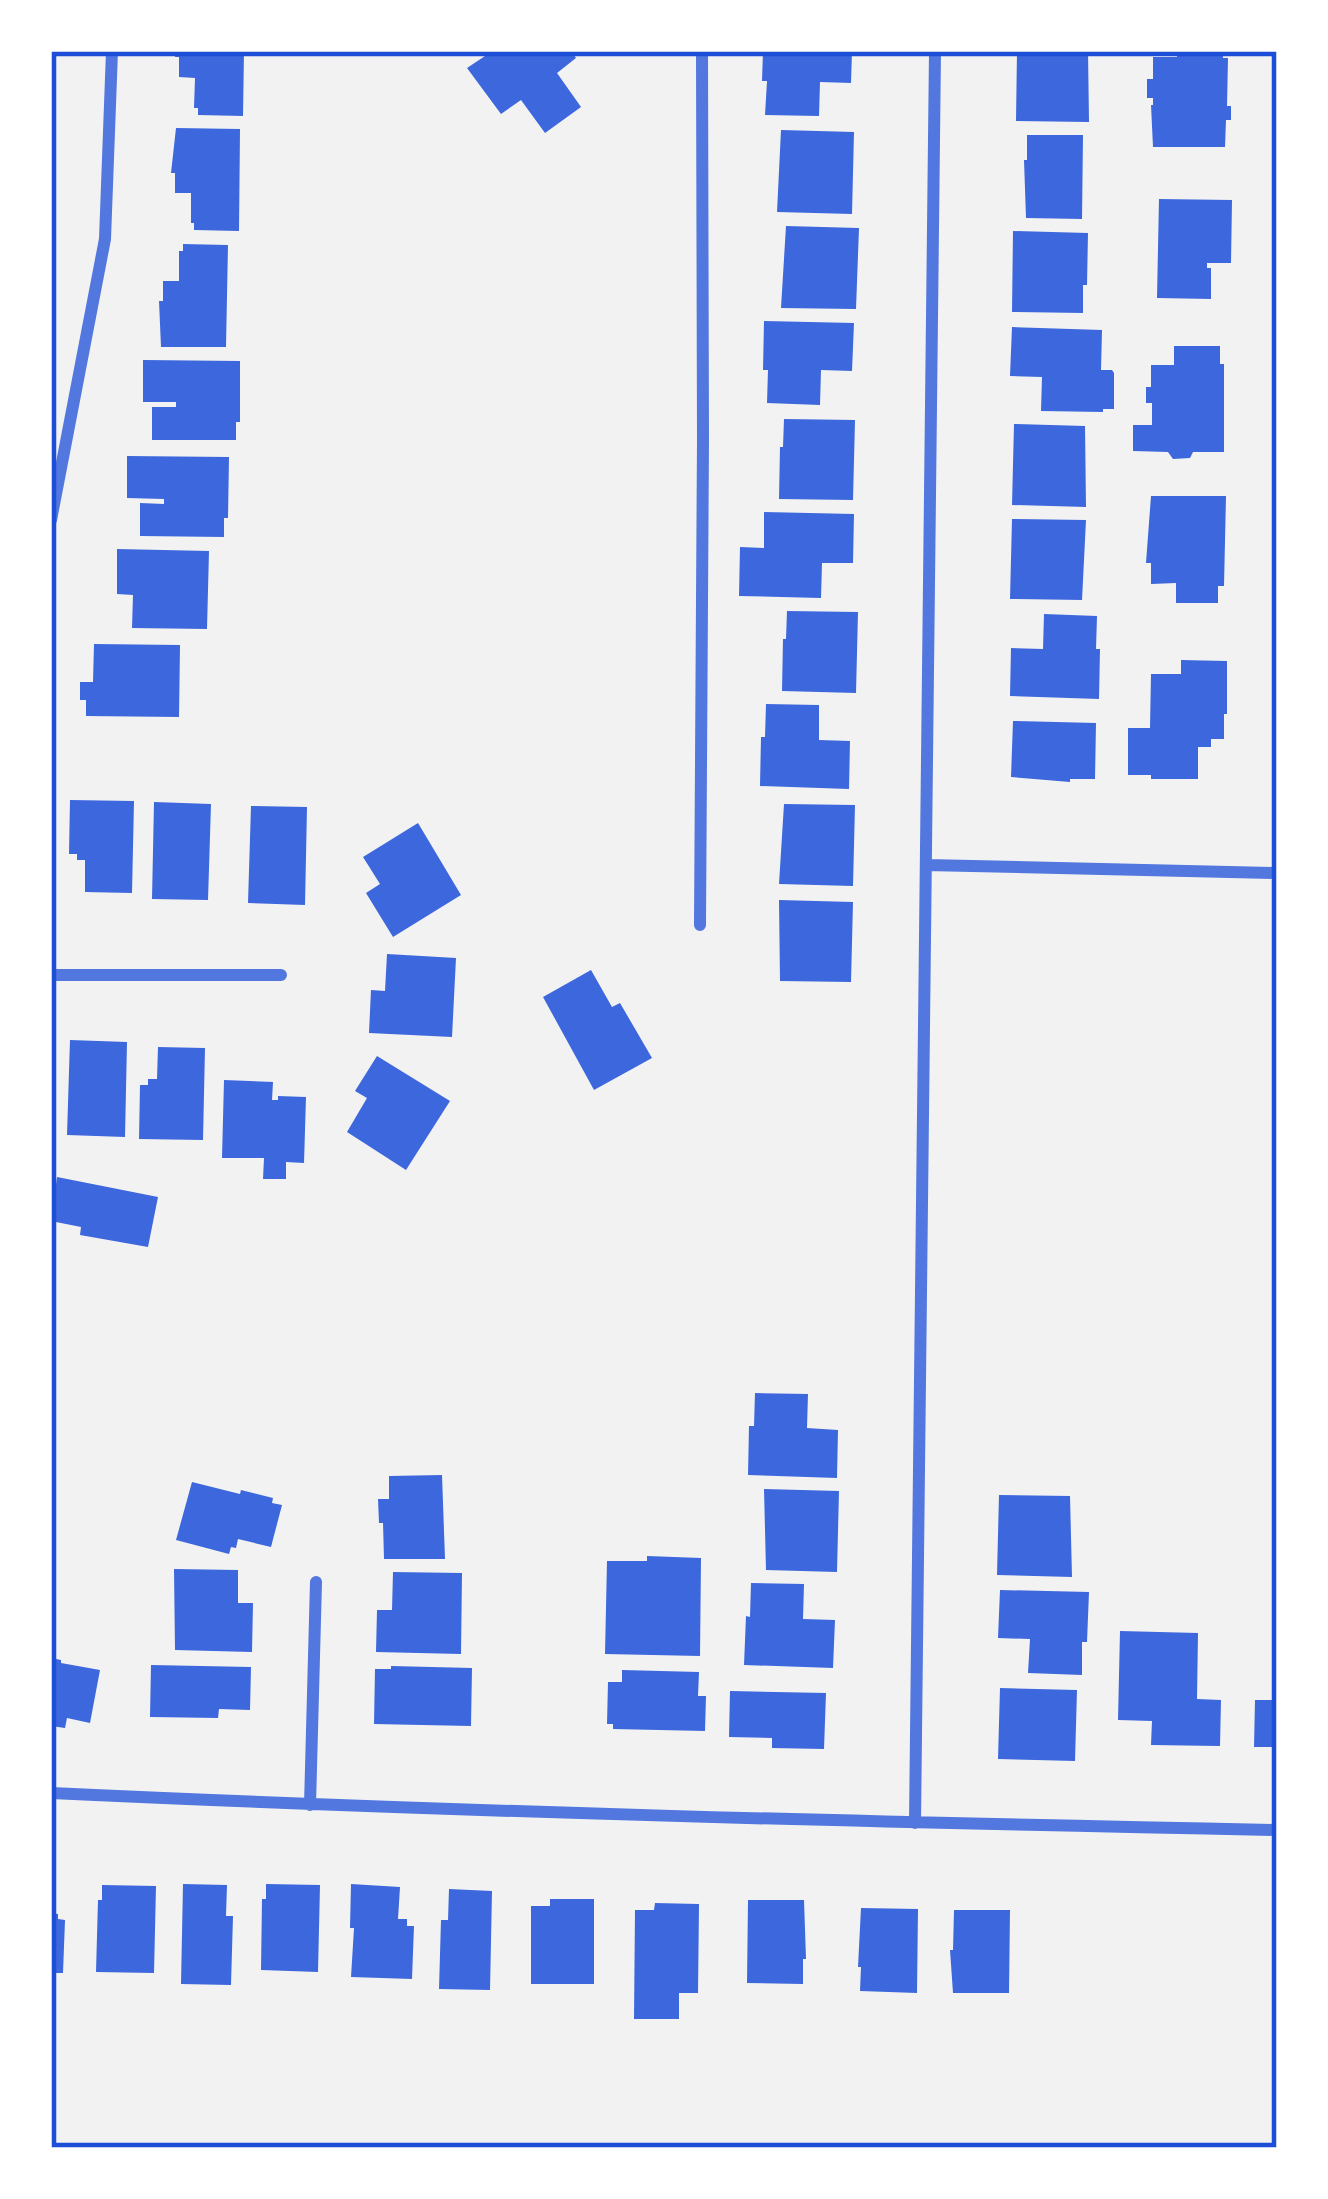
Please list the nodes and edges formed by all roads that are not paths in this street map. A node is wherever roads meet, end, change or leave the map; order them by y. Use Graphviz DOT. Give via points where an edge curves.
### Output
graph roads {
  1 [pos="112,51"];
  2 [pos="702,51"];
  3 [pos="934,51"];
  4 [pos="51,520"];
  5 [pos="926,866"];
  6 [pos="1277,873"];
  7 [pos="700,925"];
  8 [pos="281,974"];
  9 [pos="51,975"];
  10 [pos="316,1582"];
  11 [pos="51,1793"];
  12 [pos="310,1805"];
  13 [pos="915,1823"];
  14 [pos="1277,1830"];
  1 -- 4 [label="street" via="105,239"];
  2 -- 7 [label="street"];
  3 -- 5 [label="street"];
  5 -- 6 [label="street"];
  5 -- 13 [label="street"];
  8 -- 9 [label="street"];
  10 -- 12 [label="street"];
  11 -- 12 [label="street"];
  12 -- 13 [label="street"];
  13 -- 14 [label="street"];
}
